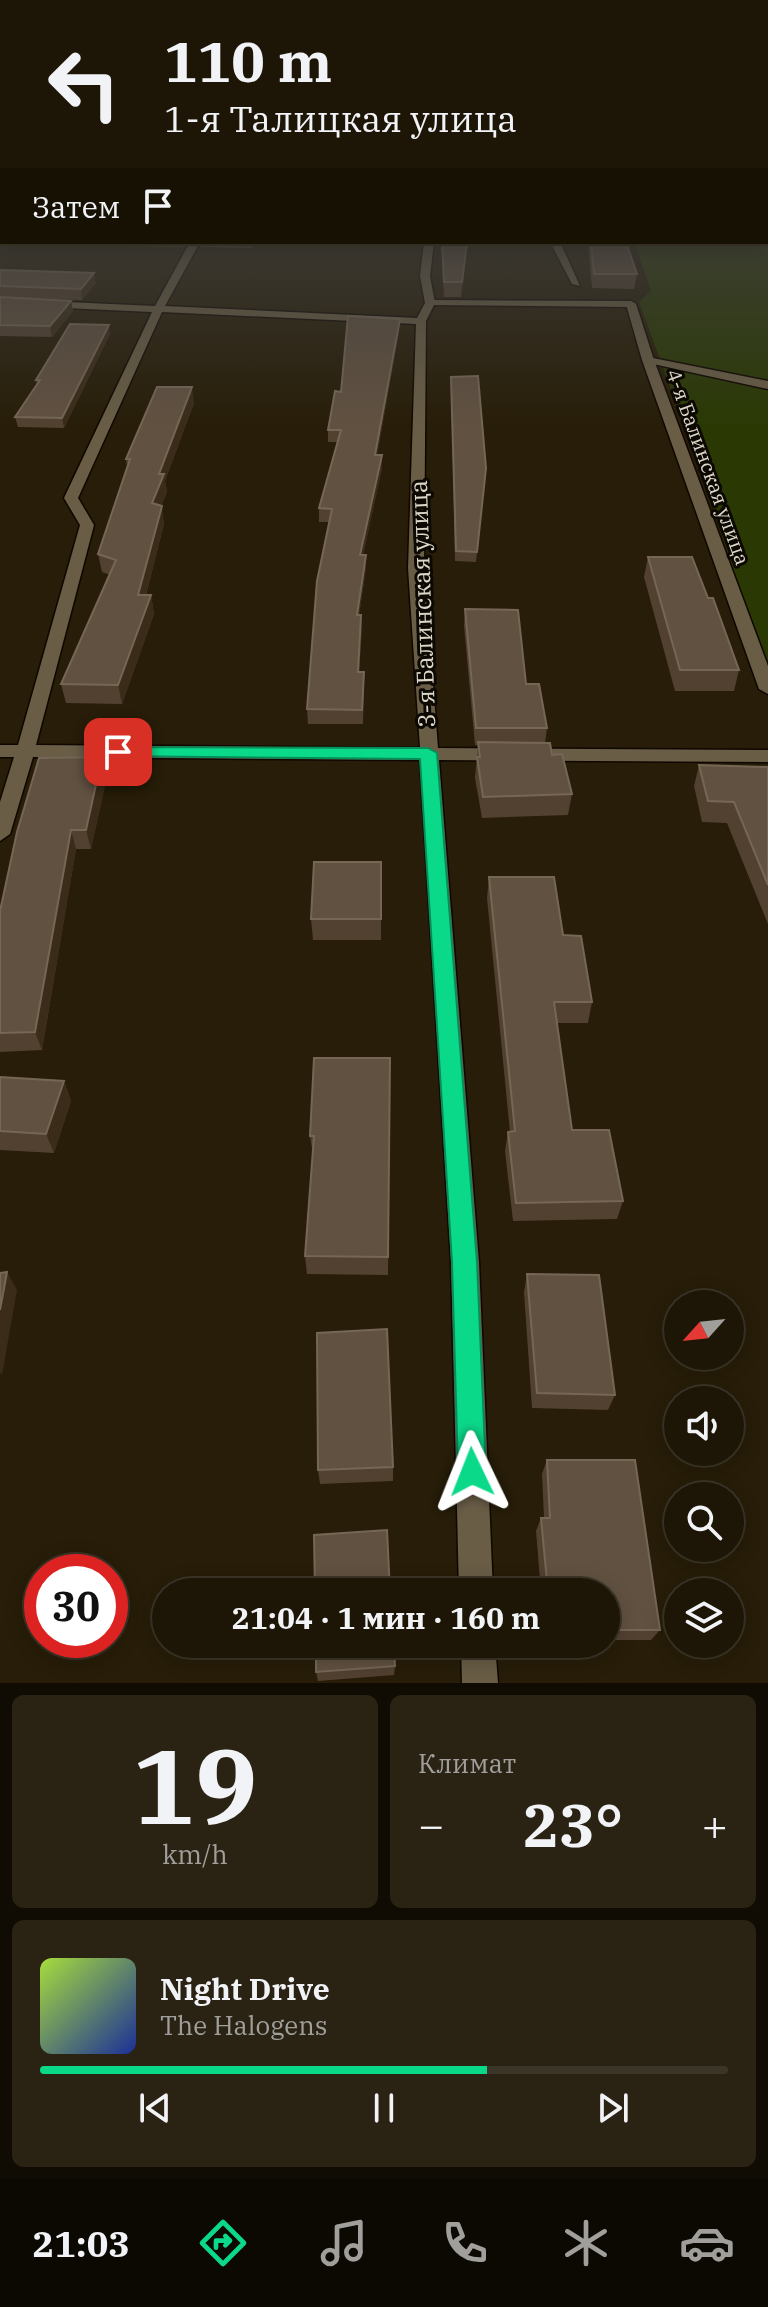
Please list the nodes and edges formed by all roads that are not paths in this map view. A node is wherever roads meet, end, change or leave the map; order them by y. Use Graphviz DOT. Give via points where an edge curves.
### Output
graph roads {
  1 [pos="181,269"];
  2 [pos="426,269"];
  3 [pos="569,269"];
  4 [pos="577,284"];
  5 [pos="0,302"];
  6 [pos="158,310"];
  7 [pos="425,312"];
  8 [pos="648,360"];
  9 [pos="768,385"];
  10 [pos="768,689"];
  11 [pos="0,751"];
  12 [pos="25,752"];
  13 [pos="428,753"];
  14 [pos="768,756"];
  15 [pos="0,834"];
  16 [pos="476,1578"];
  17 [pos="479,1658"];
  18 [pos="480,1683"];
  1 -- 6 [label="street"];
  2 -- 7 [label="street, 3-я Балинская улица"];
  3 -- 4 [label="street"];
  5 -- 6 [label="street"];
  6 -- 7 [label="street"];
  6 -- 12 [label="street" via="71,498 87,525"];
  7 -- 8 [label="street, 4-я Балинская улица" via="631,304"];
  7 -- 13 [label="street, 3-я Балинская улица" via="416,568"];
  8 -- 9 [label="street"];
  8 -- 10 [label="street, 4-я Балинская улица"];
  11 -- 12 [label="street"];
  12 -- 13 [label="street"];
  12 -- 15 [label="street"];
  13 -- 14 [label="street"];
  13 -- 16 [label="street, 3-я Балинская улица" via="465,1262"];
  17 -- 18 [label="street"];
}
